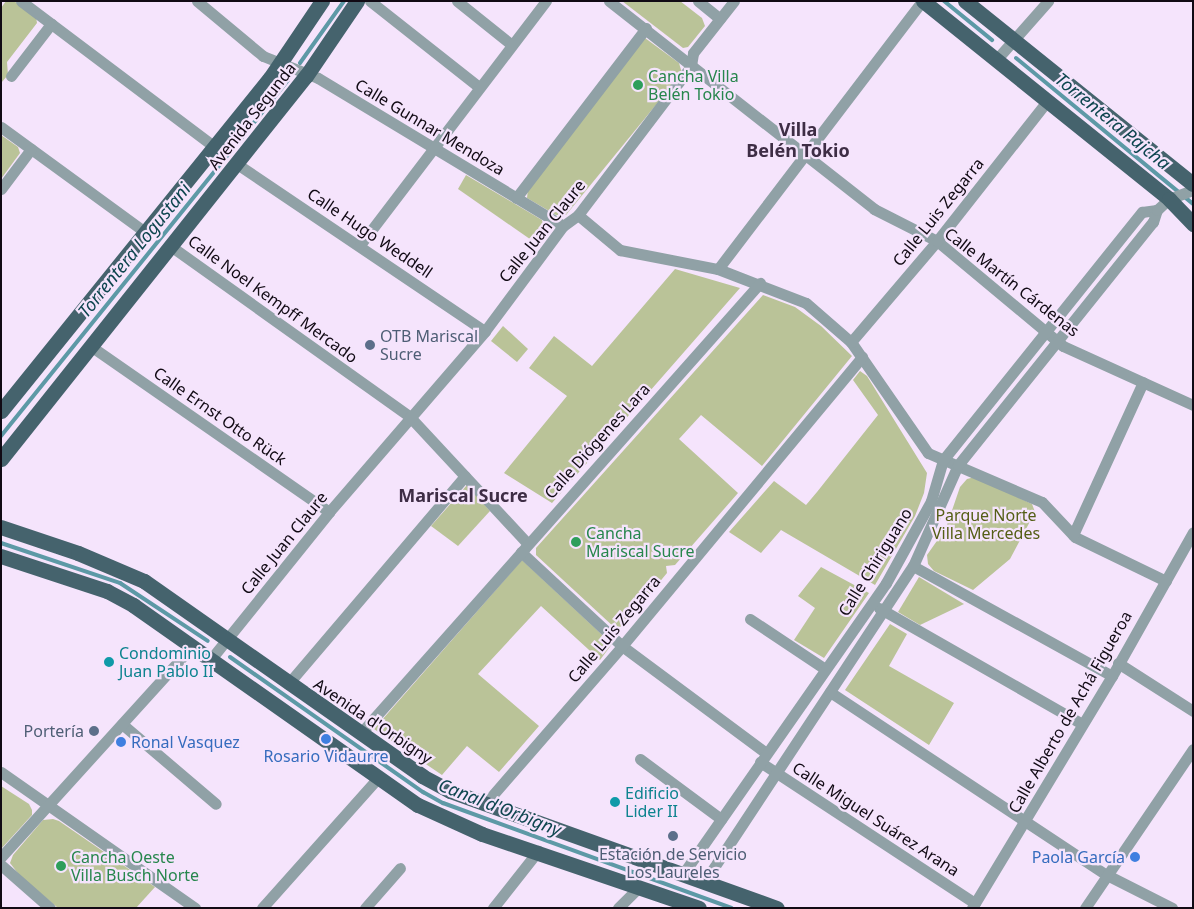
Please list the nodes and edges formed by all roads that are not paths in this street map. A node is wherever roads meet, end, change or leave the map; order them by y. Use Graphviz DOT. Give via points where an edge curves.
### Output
graph roads {
  1 [pos="21,1"];
  2 [pos="197,1"];
  3 [pos="322,1"];
  4 [pos="357,1"];
  5 [pos="370,1"];
  6 [pos="458,1"];
  7 [pos="546,1"];
  8 [pos="609,1"];
  9 [pos="698,1"];
  10 [pos="734,1"];
  11 [pos="922,1"];
  12 [pos="965,1"];
  13 [pos="1048,1"];
  14 [pos="720,19"];
  15 [pos="51,24"];
  16 [pos="646,28"];
  17 [pos="1012,40"];
  18 [pos="512,45"];
  19 [pos="996,60"];
  20 [pos="278,61"];
  21 [pos="691,66"];
  22 [pos="11,76"];
  23 [pos="306,76"];
  24 [pos="479,87"];
  25 [pos="1048,100"];
  26 [pos="1,127"];
  27 [pos="215,147"];
  28 [pos="433,148"];
  29 [pos="31,149"];
  30 [pos="804,155"];
  31 [pos="236,164"];
  32 [pos="1191,188"];
  33 [pos="1,189"];
  34 [pos="1173,197"];
  35 [pos="516,198"];
  36 [pos="1156,210"];
  37 [pos="578,215"];
  38 [pos="1193,224"];
  39 [pos="563,226"];
  40 [pos="145,232"];
  41 [pos="937,241"];
  42 [pos="360,245"];
  43 [pos="172,247"];
  44 [pos="718,269"];
  45 [pos="760,283"];
  46 [pos="1046,330"];
  47 [pos="485,331"];
  48 [pos="1056,340"];
  49 [pos="851,342"];
  50 [pos="92,347"];
  51 [pos="862,357"];
  52 [pos="1143,382"];
  53 [pos="1193,405"];
  54 [pos="1,411"];
  55 [pos="410,417"];
  56 [pos="1,459"];
  57 [pos="943,460"];
  58 [pos="958,465"];
  59 [pos="465,476"];
  60 [pos="329,512"];
  61 [pos="1,527"];
  62 [pos="1193,532"];
  63 [pos="1073,535"];
  64 [pos="524,548"];
  65 [pos="1,556"];
  66 [pos="913,566"];
  67 [pos="1166,580"];
  68 [pos="870,603"];
  69 [pos="884,611"];
  70 [pos="750,619"];
  71 [pos="227,640"];
  72 [pos="192,646"];
  73 [pos="622,646"];
  74 [pos="211,659"];
  75 [pos="1118,663"];
  76 [pos="825,669"];
  77 [pos="1112,676"];
  78 [pos="288,684"];
  79 [pos="830,692"];
  80 [pos="1193,711"];
  81 [pos="122,724"];
  82 [pos="1082,724"];
  83 [pos="360,734"];
  84 [pos="1193,749"];
  85 [pos="763,757"];
  86 [pos="640,759"];
  87 [pos="1,772"];
  88 [pos="776,772"];
  89 [pos="378,778"];
  90 [pos="216,804"];
  91 [pos="49,805"];
  92 [pos="484,805"];
  93 [pos="721,819"];
  94 [pos="1026,819"];
  95 [pos="538,851"];
  96 [pos="1,857"];
  97 [pos="1,865"];
  98 [pos="400,868"];
  99 [pos="683,874"];
  100 [pos="1107,875"];
  101 [pos="705,881"];
  102 [pos="639,887"];
  103 [pos="973,905"];
  104 [pos="50,908"];
  105 [pos="195,908"];
  106 [pos="262,908"];
  107 [pos="365,908"];
  108 [pos="493,908"];
  109 [pos="618,908"];
  110 [pos="699,908"];
  111 [pos="777,908"];
  112 [pos="1085,908"];
  113 [pos="1172,908"];
  1 -- 15 [label="street"];
  2 -- 20 [label="street, Calle Gunnar Mendoza" via="263,56"];
  3 -- 20 [label="main road, Avenida Segunda"];
  4 -- 23 [label="main road, Avenida Segunda"];
  5 -- 24 [label="street"];
  6 -- 18 [label="street"];
  7 -- 18 [label="street"];
  8 -- 16 [label="street, Calle Martín Cárdenas"];
  9 -- 14 [label="street"];
  10 -- 14 [label="street, Calle Juan Claure"];
  11 -- 19 [label="main road"];
  11 -- 30 [label="street"];
  12 -- 17 [label="main road"];
  13 -- 17 [label="street"];
  14 -- 21 [label="street, Calle Juan Claure" via="693,53"];
  15 -- 22 [label="street"];
  15 -- 27 [label="street"];
  16 -- 21 [label="street, Calle Martín Cárdenas"];
  16 -- 35 [label="street"];
  17 -- 19 [label="street"];
  17 -- 32 [label="main road"];
  18 -- 24 [label="street"];
  19 -- 25 [label="main road"];
  20 -- 23 [label="street, Calle Gunnar Mendoza"];
  20 -- 27 [label="main road, Avenida Segunda" via="270,78"];
  21 -- 30 [label="street, Calle Martín Cárdenas"];
  21 -- 37 [label="street, Calle Juan Claure"];
  23 -- 28 [label="street, Calle Gunnar Mendoza" via="318,78"];
  23 -- 31 [label="main road, Avenida Segunda"];
  24 -- 28 [label="street"];
  25 -- 34 [label="main road"];
  25 -- 41 [label="street, Calle Luis Zegarra"];
  26 -- 29 [label="street"];
  27 -- 40 [label="main road, Avenida Segunda"];
  28 -- 35 [label="street, Calle Gunnar Mendoza"];
  28 -- 42 [label="street"];
  29 -- 33 [label="street"];
  29 -- 40 [label="street"];
  30 -- 41 [label="street, Calle Martín Cárdenas" via="874,209"];
  30 -- 44 [label="street"];
  31 -- 42 [label="street, Calle Hugo Weddell"];
  31 -- 43 [label="main road, Avenida Segunda"];
  32 -- 34 [label="street, Calle Chiriguano"];
  34 -- 36 [label="street, Calle Chiriguano"];
  34 -- 38 [label="main road"];
  35 -- 39 [label="street, Calle Gunnar Mendoza"];
  36 -- 46 [label="street, Calle Chiriguano" via="1142,212"];
  36 -- 48 [label="street, Calle Chiriguano" via="1153,222"];
  37 -- 39 [label="street, Calle Juan Claure"];
  37 -- 44 [label="street" via="620,250"];
  39 -- 47 [label="street, Calle Juan Claure"];
  40 -- 54 [label="main road, Avenida Segunda"];
  41 -- 46 [label="street, Calle Martín Cárdenas"];
  41 -- 49 [label="street, Calle Luis Zegarra"];
  42 -- 47 [label="street, Calle Hugo Weddell"];
  43 -- 50 [label="main road, Avenida Segunda"];
  43 -- 55 [label="street, Calle Noel Kempff Mercado"];
  44 -- 45 [label="street"];
  45 -- 49 [label="street" via="806,303"];
  45 -- 64 [label="street, Calle Diógenes Lara"];
  46 -- 48 [label="street, Calle Martín Cárdenas"];
  46 -- 57 [label="street, Calle Chiriguano"];
  47 -- 55 [label="street, Calle Juan Claure"];
  48 -- 52 [label="street, Calle Martín Cárdenas"];
  48 -- 58 [label="street, Calle Chiriguano"];
  49 -- 51 [label="street"];
  50 -- 56 [label="main road, Avenida Segunda"];
  50 -- 60 [label="street, Calle Ernst Otto Rück"];
  51 -- 57 [label="street" via="928,453"];
  51 -- 73 [label="street, Calle Luis Zegarra"];
  52 -- 53 [label="street, Calle Martín Cárdenas"];
  52 -- 63 [label="street"];
  55 -- 59 [label="street, Calle Noel Kempff Mercado"];
  55 -- 60 [label="street, Calle Juan Claure"];
  57 -- 58 [label="street"];
  57 -- 68 [label="street, Calle Chiriguano" via="931,500 914,535"];
  58 -- 63 [label="street" via="1042,502"];
  58 -- 66 [label="street, Calle Chiriguano"];
  59 -- 64 [label="street, Calle Noel Kempff Mercado"];
  59 -- 78 [label="street"];
  60 -- 71 [label="street, Calle Juan Claure"];
  61 -- 71 [label="main road, Avenida d'Orbigny" via="128,573"];
  62 -- 67 [label="street, Calle Alberto de Achá Figueroa"];
  63 -- 67 [label="street"];
  64 -- 73 [label="street, Calle Noel Kempff Mercado"];
  64 -- 83 [label="street, Calle Diógenes Lara"];
  65 -- 72 [label="main road" via="107,591"];
  66 -- 69 [label="street, Calle Chiriguano"];
  66 -- 77 [label="street"];
  67 -- 75 [label="street, Calle Alberto de Achá Figueroa"];
  68 -- 69 [label="street"];
  68 -- 76 [label="street, Calle Chiriguano"];
  69 -- 79 [label="street, Calle Chiriguano"];
  69 -- 82 [label="street"];
  70 -- 76 [label="street"];
  71 -- 74 [label="street, Calle Juan Claure"];
  71 -- 78 [label="main road, Avenida d'Orbigny"];
  72 -- 74 [label="main road"];
  72 -- 81 [label="street"];
  73 -- 85 [label="street, Calle Noel Kempff Mercado"];
  73 -- 92 [label="street, Calle Luis Zegarra"];
  74 -- 89 [label="main road"];
  75 -- 77 [label="street, Calle Alberto de Achá Figueroa"];
  75 -- 80 [label="street"];
  76 -- 85 [label="street, Calle Chiriguano"];
  77 -- 82 [label="street, Calle Alberto de Achá Figueroa"];
  78 -- 83 [label="main road, Avenida d'Orbigny"];
  79 -- 88 [label="street, Calle Chiriguano"];
  79 -- 94 [label="street"];
  81 -- 90 [label="street"];
  81 -- 91 [label="street"];
  82 -- 94 [label="street, Calle Alberto de Achá Figueroa"];
  83 -- 92 [label="main road, Avenida d'Orbigny" via="422,776"];
  84 -- 100 [label="street"];
  85 -- 88 [label="street, Calle Miguel Suárez Arana"];
  85 -- 93 [label="street, Calle Chiriguano"];
  86 -- 93 [label="street"];
  87 -- 91 [label="street"];
  88 -- 101 [label="street, Calle Chiriguano"];
  88 -- 103 [label="street, Calle Miguel Suárez Arana"];
  89 -- 95 [label="main road" via="418,805 447,819"];
  89 -- 106 [label="street"];
  91 -- 96 [label="street"];
  91 -- 105 [label="street"];
  92 -- 99 [label="main road, Avenida d'Orbigny"];
  93 -- 99 [label="street, Calle Chiriguano"];
  94 -- 100 [label="street"];
  94 -- 103 [label="street, Calle Alberto de Achá Figueroa"];
  95 -- 102 [label="main road"];
  95 -- 108 [label="street"];
  97 -- 104 [label="street"];
  98 -- 107 [label="street"];
  99 -- 101 [label="main road, Avenida d'Orbigny"];
  100 -- 112 [label="street"];
  100 -- 113 [label="street"];
  101 -- 111 [label="main road, Avenida d'Orbigny"];
  102 -- 109 [label="street"];
  102 -- 110 [label="main road"];
}
